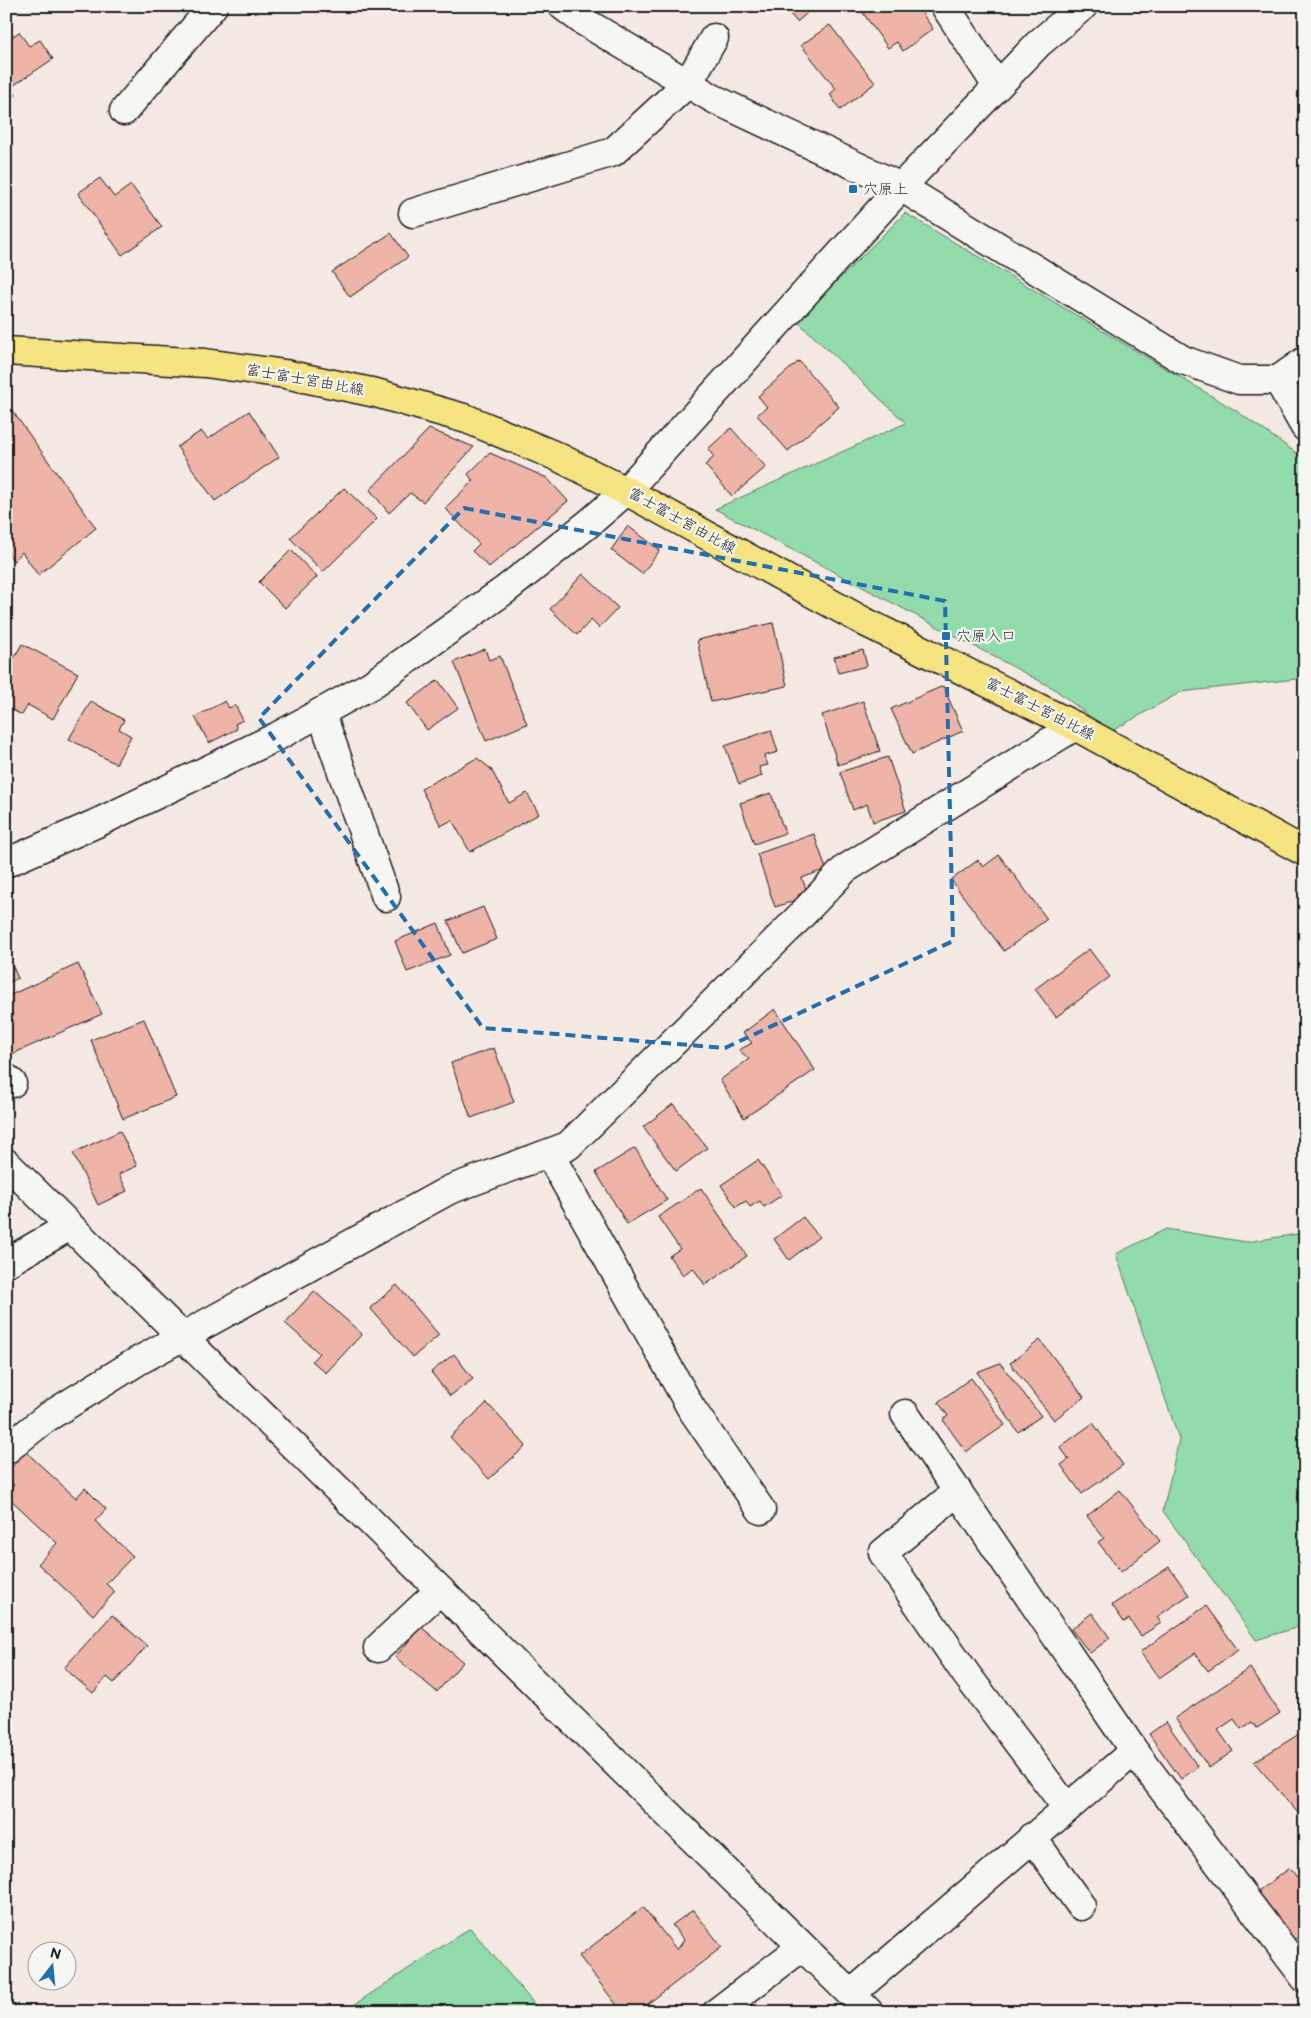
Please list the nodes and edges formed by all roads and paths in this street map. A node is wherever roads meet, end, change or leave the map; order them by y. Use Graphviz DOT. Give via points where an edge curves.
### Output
graph roads {
  1 [pos="213,6"];
  2 [pos="563,6"];
  3 [pos="944,6"];
  4 [pos="1083,6"];
  5 [pos="714,38"];
  6 [pos="688,83"];
  7 [pos="997,86"];
  8 [pos="124,111"];
  9 [pos="901,186"];
  10 [pos="413,213"];
  11 [pos="6,351"];
  12 [pos="1305,361"];
  13 [pos="1278,380"];
  14 [pos="1305,427"];
  15 [pos="626,491"];
  16 [pos="321,712"];
  17 [pos="1075,726"];
  18 [pos="1305,852"];
  19 [pos="6,863"];
  20 [pos="386,897"];
  21 [pos="549,1152"];
  22 [pos="6,1163"];
  23 [pos="70,1226"];
  24 [pos="6,1263"];
  25 [pos="182,1337"];
  26 [pos="905,1414"];
  27 [pos="6,1450"];
  28 [pos="958,1491"];
  29 [pos="761,1510"];
  30 [pos="440,1590"];
  31 [pos="378,1648"];
  32 [pos="1134,1751"];
  33 [pos="1067,1808"];
  34 [pos="1032,1837"];
  35 [pos="1081,1906"];
  36 [pos="802,1947"];
  37 [pos="1305,1978"];
  38 [pos="860,2003"];
  39 [pos="717,2012"];
  1 -- 8 [label="street"];
  2 -- 6 [label="street"];
  3 -- 7 [label="street"];
  4 -- 7 [label="street" via="1038,44"];
  5 -- 6 [label="street"];
  6 -- 9 [label="street" via="714,99"];
  6 -- 10 [label="street" via="613,152"];
  7 -- 9 [label="street"];
  9 -- 13 [label="street" via="1183,360 1239,380"];
  9 -- 15 [label="street"];
  11 -- 15 [label="main road, 富士富士宮由比線" via="205,362 376,393 467,419 556,456"];
  12 -- 13 [label="street"];
  13 -- 14 [label="street"];
  15 -- 16 [label="street" via="505,590 371,685"];
  15 -- 17 [label="main road, 富士富士宮由比線" via="865,622"];
  16 -- 19 [label="street" via="276,738"];
  16 -- 20 [label="street"];
  17 -- 18 [label="main road, 富士富士宮由比線"];
  17 -- 21 [label="street" via="845,869 568,1146"];
  21 -- 25 [label="street" via="450,1190"];
  21 -- 29 [label="street" via="691,1408"];
  22 -- 23 [label="street"];
  23 -- 24 [label="street"];
  23 -- 25 [label="street"];
  25 -- 27 [label="street" via="46,1418"];
  25 -- 30 [label="street"];
  26 -- 28 [label="street"];
  28 -- 32 [label="street"];
  28 -- 33 [label="street" via="883,1553 966,1674"];
  30 -- 31 [label="street"];
  30 -- 36 [label="street"];
  32 -- 33 [label="street"];
  32 -- 37 [label="street"];
  33 -- 34 [label="street"];
  34 -- 35 [label="street"];
  34 -- 38 [label="street"];
  36 -- 38 [label="street"];
  36 -- 39 [label="street"];
}
